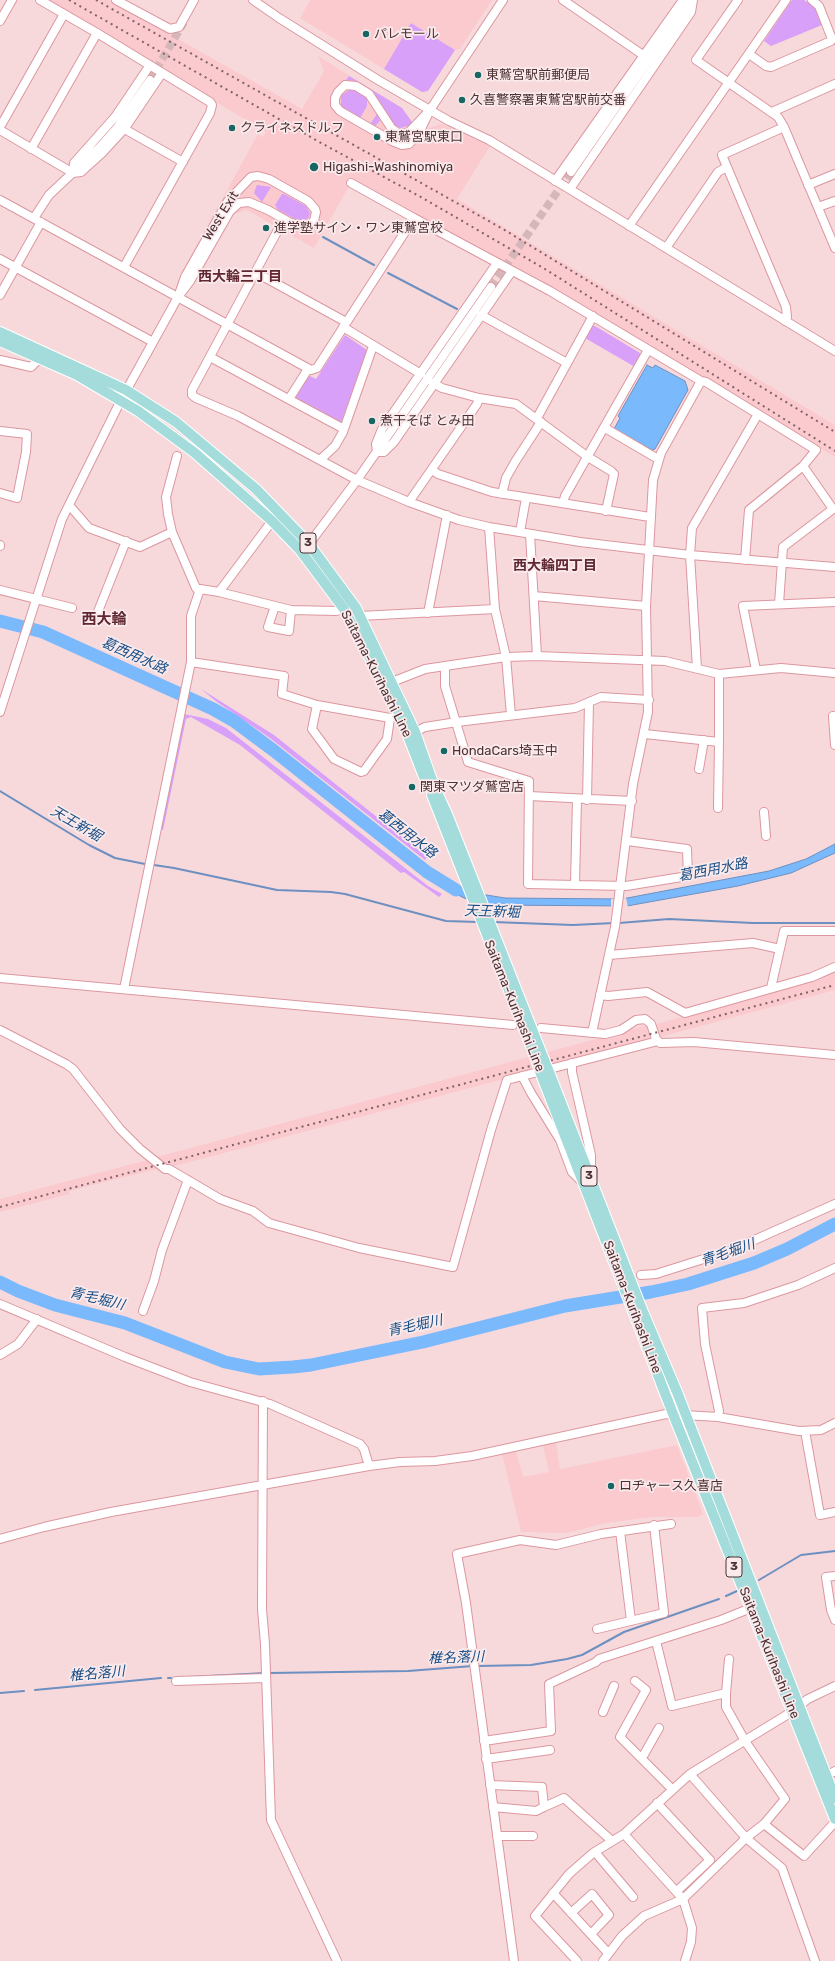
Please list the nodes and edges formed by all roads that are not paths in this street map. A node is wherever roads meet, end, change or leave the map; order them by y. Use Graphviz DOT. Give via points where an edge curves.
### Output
graph roads {
  1 [pos="12,0"];
  2 [pos="40,0"];
  3 [pos="116,0"];
  4 [pos="194,0"];
  5 [pos="253,0"];
  6 [pos="503,0"];
  7 [pos="563,0"];
  8 [pos="683,0"];
  9 [pos="692,0"];
  10 [pos="738,0"];
  11 [pos="786,0"];
  12 [pos="812,0"];
  13 [pos="64,14"];
  14 [pos="0,21"];
  15 [pos="97,33"];
  16 [pos="749,54"];
  17 [pos="643,55"];
  18 [pos="150,65"];
  19 [pos="162,72"];
  20 [pos="150,80"];
  21 [pos="728,83"];
  22 [pos="835,84"];
  23 [pos="430,110"];
  24 [pos="772,112"];
  25 [pos="784,127"];
  26 [pos="0,128"];
  27 [pos="125,128"];
  28 [pos="31,149"];
  29 [pos="183,162"];
  30 [pos="727,167"];
  31 [pos="571,172"];
  32 [pos="73,173"];
  33 [pos="835,174"];
  34 [pos="555,181"];
  35 [pos="351,183"];
  36 [pos="808,185"];
  37 [pos="570,189"];
  38 [pos="0,200"];
  39 [pos="835,201"];
  40 [pos="818,207"];
  41 [pos="414,218"];
  42 [pos="37,220"];
  43 [pos="629,226"];
  44 [pos="279,228"];
  45 [pos="834,243"];
  46 [pos="666,248"];
  47 [pos="0,259"];
  48 [pos="497,263"];
  49 [pos="15,267"];
  50 [pos="124,267"];
  51 [pos="512,271"];
  52 [pos="255,272"];
  53 [pos="491,288"];
  54 [pos="0,295"];
  55 [pos="178,297"];
  56 [pos="482,315"];
  57 [pos="593,316"];
  58 [pos="785,321"];
  59 [pos="227,323"];
  60 [pos="345,325"];
  61 [pos="0,332"];
  62 [pos="0,341"];
  63 [pos="153,342"];
  64 [pos="373,346"];
  65 [pos="648,350"];
  66 [pos="835,351"];
  67 [pos="210,357"];
  68 [pos="39,359"];
  69 [pos="0,360"];
  70 [pos="567,363"];
  71 [pos="308,369"];
  72 [pos="421,374"];
  73 [pos="701,381"];
  74 [pos="433,383"];
  75 [pos="126,390"];
  76 [pos="479,398"];
  77 [pos="289,399"];
  78 [pos="121,400"];
  79 [pos="758,414"];
  80 [pos="539,420"];
  81 [pos="604,428"];
  82 [pos="344,429"];
  83 [pos="0,431"];
  84 [pos="376,452"];
  85 [pos="177,456"];
  86 [pos="588,457"];
  87 [pos="658,459"];
  88 [pos="320,460"];
  89 [pos="803,466"];
  90 [pos="432,470"];
  91 [pos="357,480"];
  92 [pos="0,493"];
  93 [pos="502,494"];
  94 [pos="526,498"];
  95 [pos="409,502"];
  96 [pos="563,503"];
  97 [pos="69,505"];
  98 [pos="606,511"];
  99 [pos="447,515"];
  100 [pos="650,517"];
  101 [pos="272,521"];
  102 [pos="489,527"];
  103 [pos="172,532"];
  104 [pos="520,532"];
  105 [pos="530,534"];
  106 [pos="126,541"];
  107 [pos="305,547"];
  108 [pos="648,550"];
  109 [pos="690,555"];
  110 [pos="745,560"];
  111 [pos="781,562"];
  112 [pos="833,566"];
  113 [pos="0,590"];
  114 [pos="199,591"];
  115 [pos="219,592"];
  116 [pos="534,596"];
  117 [pos="36,598"];
  118 [pos="835,602"];
  119 [pos="779,604"];
  120 [pos="275,606"];
  121 [pos="646,606"];
  122 [pos="72,608"];
  123 [pos="344,609"];
  124 [pos="495,609"];
  125 [pos="292,610"];
  126 [pos="428,613"];
  127 [pos="96,614"];
  128 [pos="360,616"];
  129 [pos="537,656"];
  130 [pos="506,657"];
  131 [pos="647,660"];
  132 [pos="191,662"];
  133 [pos="445,666"];
  134 [pos="697,668"];
  135 [pos="756,670"];
  136 [pos="835,673"];
  137 [pos="719,674"];
  138 [pos="392,682"];
  139 [pos="649,700"];
  140 [pos="589,704"];
  141 [pos="317,705"];
  142 [pos="0,712"];
  143 [pos="511,715"];
  144 [pos="833,716"];
  145 [pos="395,717"];
  146 [pos="457,722"];
  147 [pos="415,732"];
  148 [pos="645,734"];
  149 [pos="704,740"];
  150 [pos="719,742"];
  151 [pos="835,745"];
  152 [pos="699,769"];
  153 [pos="529,796"];
  154 [pos="577,799"];
  155 [pos="588,800"];
  156 [pos="632,801"];
  157 [pos="718,808"];
  158 [pos="764,812"];
  159 [pos="766,836"];
  160 [pos="627,841"];
  161 [pos="469,879"];
  162 [pos="574,884"];
  163 [pos="621,886"];
  164 [pos="835,931"];
  165 [pos="780,949"];
  166 [pos="609,955"];
  167 [pos="835,967"];
  168 [pos="0,979"];
  169 [pos="771,988"];
  170 [pos="124,989"];
  171 [pos="600,995"];
  172 [pos="513,1025"];
  173 [pos="541,1028"];
  174 [pos="0,1030"];
  175 [pos="592,1033"];
  176 [pos="658,1041"];
  177 [pos="835,1055"];
  178 [pos="572,1062"];
  179 [pos="545,1073"];
  180 [pos="522,1076"];
  181 [pos="588,1172"];
  182 [pos="188,1180"];
  183 [pos="584,1184"];
  184 [pos="835,1204"];
  185 [pos="835,1268"];
  186 [pos="641,1275"];
  187 [pos="627,1280"];
  188 [pos="0,1304"];
  189 [pos="143,1311"];
  190 [pos="639,1313"];
  191 [pos="37,1319"];
  192 [pos="0,1355"];
  193 [pos="263,1400"];
  194 [pos="673,1414"];
  195 [pos="686,1414"];
  196 [pos="718,1417"];
  197 [pos="835,1423"];
  198 [pos="805,1430"];
  199 [pos="369,1466"];
  200 [pos="263,1486"];
  201 [pos="835,1512"];
  202 [pos="671,1524"];
  203 [pos="654,1525"];
  204 [pos="620,1531"];
  205 [pos="0,1539"];
  206 [pos="835,1576"];
  207 [pos="751,1608"];
  208 [pos="835,1620"];
  209 [pos="632,1621"];
  210 [pos="597,1629"];
  211 [pos="656,1641"];
  212 [pos="729,1659"];
  213 [pos="266,1678"];
  214 [pos="176,1681"];
  215 [pos="635,1681"];
  216 [pos="614,1686"];
  217 [pos="835,1686"];
  218 [pos="726,1693"];
  219 [pos="795,1709"];
  220 [pos="603,1712"];
  221 [pos="659,1728"];
  222 [pos="484,1741"];
  223 [pos="745,1741"];
  224 [pos="550,1750"];
  225 [pos="642,1758"];
  226 [pos="486,1759"];
  227 [pos="830,1773"];
  228 [pos="690,1774"];
  229 [pos="490,1785"];
  230 [pos="672,1789"];
  231 [pos="835,1798"];
  232 [pos="657,1802"];
  233 [pos="493,1807"];
  234 [pos="544,1807"];
  235 [pos="835,1821"];
  236 [pos="764,1824"];
  237 [pos="624,1834"];
  238 [pos="497,1836"];
  239 [pos="533,1836"];
  240 [pos="746,1838"];
  241 [pos="612,1841"];
  242 [pos="595,1852"];
  243 [pos="678,1891"];
  244 [pos="553,1893"];
  245 [pos="633,1897"];
  246 [pos="683,1900"];
  247 [pos="571,1913"];
  248 [pos="591,1934"];
  249 [pos="608,1953"];
  250 [pos="337,1961"];
  251 [pos="514,1961"];
  252 [pos="577,1961"];
  253 [pos="603,1961"];
  254 [pos="685,1961"];
  255 [pos="815,1961"];
  1 -- 14 [label="street"];
  2 -- 13 [label="street"];
  3 -- 4 [label="street" via="170,29 179,27"];
  5 -- 23 [label="street" via="289,25"];
  6 -- 23 [label="street"];
  7 -- 17 [label="street"];
  8 -- 17 [label="street"];
  9 -- 31 [label="street"];
  9 -- 37 [label="street" via="691,12"];
  10 -- 21 [label="street" via="696,60"];
  11 -- 16 [label="street"];
  12 -- 16 [label="street" via="819,6 831,41 771,67"];
  13 -- 15 [label="street"];
  13 -- 26 [label="street"];
  15 -- 18 [label="street"];
  15 -- 28 [label="street"];
  16 -- 21 [label="street"];
  17 -- 34 [label="street"];
  18 -- 19 [label="street"];
  18 -- 32 [label="street" via="115,117 74,162"];
  19 -- 27 [label="street"];
  19 -- 29 [label="street" via="212,105"];
  20 -- 32 [label="street" via="116,128"];
  21 -- 24 [label="street"];
  21 -- 43 [label="street"];
  22 -- 24 [label="street"];
  23 -- 23 [label="street" via="412,142 402,144 392,141 340,111 335,105 335,98 346,85 356,86 369,94 392,129 400,134 408,133"];
  23 -- 34 [label="street" via="489,140"];
  24 -- 25 [label="street"];
  25 -- 30 [label="street" via="722,155"];
  25 -- 36 [label="street"];
  26 -- 28 [label="street"];
  27 -- 29 [label="street"];
  27 -- 32 [label="street" via="86,168"];
  28 -- 32 [label="street"];
  29 -- 50 [label="street"];
  30 -- 46 [label="street" via="718,172"];
  30 -- 58 [label="street" via="786,307"];
  32 -- 42 [label="street" via="49,195"];
  33 -- 36 [label="street"];
  34 -- 37 [label="street"];
  35 -- 41 [label="street"];
  36 -- 40 [label="street"];
  37 -- 43 [label="street"];
  38 -- 42 [label="street"];
  39 -- 40 [label="street"];
  40 -- 45 [label="street"];
  41 -- 48 [label="street"];
  41 -- 60 [label="street"];
  42 -- 49 [label="street"];
  42 -- 50 [label="street"];
  43 -- 46 [label="street"];
  44 -- 52 [label="street"];
  46 -- 58 [label="street"];
  47 -- 49 [label="street"];
  48 -- 51 [label="street"];
  48 -- 72 [label="street"];
  49 -- 54 [label="street"];
  49 -- 63 [label="street"];
  50 -- 55 [label="street"];
  51 -- 56 [label="street"];
  51 -- 57 [label="street"];
  52 -- 59 [label="street"];
  52 -- 60 [label="street"];
  53 -- 84 [label="street"];
  55 -- 55 [label="street, West Exit" via="185,277 228,201 251,177 269,179 308,201 315,209 314,221 302,226 248,202 236,204"];
  55 -- 59 [label="street"];
  55 -- 63 [label="street"];
  56 -- 70 [label="street"];
  56 -- 74 [label="street"];
  57 -- 65 [label="street"];
  57 -- 70 [label="street"];
  58 -- 66 [label="street"];
  59 -- 67 [label="street"];
  59 -- 71 [label="street"];
  60 -- 64 [label="street"];
  60 -- 71 [label="street" via="317,368"];
  61 -- 75 [label="main road, Saitama-Kurihashi Line / 3"];
  62 -- 68 [label="main road, Saitama-Kurihashi Line / 3"];
  63 -- 75 [label="street"];
  64 -- 72 [label="street"];
  64 -- 82 [label="street"];
  65 -- 73 [label="street"];
  65 -- 81 [label="street"];
  67 -- 77 [label="street"];
  67 -- 88 [label="street" via="192,390 192,395 238,416"];
  68 -- 69 [label="street" via="31,367"];
  68 -- 78 [label="main road, Saitama-Kurihashi Line / 3"];
  70 -- 80 [label="street"];
  71 -- 77 [label="street"];
  72 -- 84 [label="street" via="382,429 376,444"];
  73 -- 79 [label="street"];
  73 -- 87 [label="street"];
  74 -- 76 [label="street"];
  74 -- 84 [label="street" via="394,442 384,452"];
  75 -- 78 [label="street"];
  75 -- 107 [label="main road, Saitama-Kurihashi Line / 3" via="176,422 229,465 278,510"];
  76 -- 80 [label="street" via="516,404"];
  76 -- 90 [label="street"];
  77 -- 82 [label="street"];
  78 -- 97 [label="street"];
  78 -- 101 [label="main road, Saitama-Kurihashi Line / 3" via="195,452"];
  79 -- 89 [label="street" via="816,450"];
  79 -- 109 [label="street" via="692,528"];
  80 -- 86 [label="street"];
  80 -- 93 [label="street" via="514,462"];
  81 -- 86 [label="street"];
  81 -- 87 [label="street"];
  82 -- 88 [label="street" via="335,446"];
  83 -- 92 [label="street" via="27,434 17,498"];
  84 -- 91 [label="street"];
  85 -- 103 [label="street" via="166,497"];
  86 -- 96 [label="street"];
  86 -- 98 [label="street" via="614,474"];
  87 -- 100 [label="street" via="651,489"];
  88 -- 91 [label="street"];
  89 -- 110 [label="street" via="749,510"];
  89 -- 111 [label="street" via="833,509 785,543"];
  90 -- 93 [label="street"];
  90 -- 95 [label="street"];
  91 -- 95 [label="street"];
  91 -- 107 [label="street"];
  93 -- 94 [label="street"];
  94 -- 96 [label="street"];
  94 -- 104 [label="street"];
  95 -- 99 [label="street"];
  96 -- 98 [label="street"];
  97 -- 106 [label="street" via="89,528"];
  97 -- 117 [label="street"];
  98 -- 100 [label="street"];
  99 -- 102 [label="street"];
  99 -- 126 [label="street"];
  100 -- 108 [label="street"];
  101 -- 107 [label="main road, Saitama-Kurihashi Line / 3"];
  101 -- 115 [label="street"];
  102 -- 104 [label="street"];
  102 -- 124 [label="street"];
  103 -- 106 [label="street" via="140,547"];
  103 -- 114 [label="street"];
  104 -- 105 [label="street"];
  105 -- 108 [label="street"];
  105 -- 116 [label="street"];
  106 -- 127 [label="street"];
  107 -- 123 [label="main road, Saitama-Kurihashi Line / 3"];
  107 -- 128 [label="main road, Saitama-Kurihashi Line / 3"];
  108 -- 109 [label="street"];
  108 -- 121 [label="street"];
  109 -- 110 [label="street"];
  109 -- 134 [label="street"];
  110 -- 111 [label="street"];
  111 -- 112 [label="street"];
  111 -- 119 [label="street"];
  113 -- 117 [label="street"];
  114 -- 115 [label="street"];
  114 -- 132 [label="street" via="192,616"];
  115 -- 120 [label="street"];
  116 -- 121 [label="street"];
  116 -- 129 [label="street"];
  117 -- 122 [label="street"];
  117 -- 142 [label="street"];
  118 -- 119 [label="street"];
  119 -- 135 [label="street" via="743,606"];
  120 -- 125 [label="street"];
  120 -- 125 [label="street" via="268,627 289,631"];
  121 -- 131 [label="street"];
  123 -- 125 [label="street"];
  123 -- 145 [label="main road, Saitama-Kurihashi Line / 3"];
  124 -- 126 [label="street"];
  124 -- 130 [label="street"];
  126 -- 128 [label="street"];
  128 -- 138 [label="main road, Saitama-Kurihashi Line / 3"];
  129 -- 130 [label="street"];
  129 -- 131 [label="street"];
  130 -- 133 [label="street"];
  130 -- 143 [label="street"];
  131 -- 134 [label="street"];
  131 -- 139 [label="street"];
  132 -- 141 [label="street" via="284,676 282,694"];
  132 -- 170 [label="street"];
  133 -- 138 [label="street" via="408,674"];
  133 -- 146 [label="street" via="445,686"];
  134 -- 137 [label="street"];
  135 -- 136 [label="street" via="781,668"];
  135 -- 137 [label="street"];
  137 -- 150 [label="street"];
  138 -- 147 [label="main road, Saitama-Kurihashi Line / 3"];
  139 -- 140 [label="street" via="602,697"];
  139 -- 148 [label="street"];
  140 -- 143 [label="street" via="575,708"];
  140 -- 155 [label="street"];
  141 -- 145 [label="street"];
  141 -- 145 [label="street" via="312,729 334,758 361,772 387,739"];
  143 -- 146 [label="street"];
  144 -- 151 [label="street"];
  145 -- 161 [label="main road, Saitama-Kurihashi Line / 3"];
  146 -- 147 [label="street" via="425,727"];
  146 -- 153 [label="street" via="468,762 529,781"];
  147 -- 161 [label="main road, Saitama-Kurihashi Line / 3"];
  148 -- 149 [label="street"];
  148 -- 156 [label="street"];
  149 -- 150 [label="street"];
  149 -- 152 [label="street"];
  150 -- 157 [label="street"];
  153 -- 154 [label="street"];
  153 -- 162 [label="street" via="528,884"];
  154 -- 155 [label="street"];
  154 -- 162 [label="street"];
  155 -- 156 [label="street"];
  156 -- 160 [label="street"];
  158 -- 159 [label="street"];
  160 -- 163 [label="street"];
  160 -- 163 [label="street" via="687,849 688,873 685,877"];
  161 -- 179 [label="main road, Saitama-Kurihashi Line / 3, bridge"];
  162 -- 163 [label="street"];
  163 -- 166 [label="street"];
  164 -- 165 [label="street" via="784,931"];
  165 -- 166 [label="street" via="753,943"];
  165 -- 169 [label="street"];
  166 -- 171 [label="street"];
  167 -- 169 [label="street"];
  168 -- 170 [label="street"];
  169 -- 171 [label="street" via="685,1013 647,992"];
  170 -- 172 [label="street"];
  171 -- 175 [label="street"];
  173 -- 175 [label="street"];
  174 -- 182 [label="street" via="73,1069 120,1130 165,1169"];
  175 -- 176 [label="street" via="605,1034 621,1030 636,1020 645,1019 651,1024"];
  176 -- 177 [label="street" via="666,1044 694,1042"];
  176 -- 178 [label="street"];
  178 -- 180 [label="street"];
  178 -- 181 [label="street" via="572,1072 591,1155"];
  179 -- 181 [label="main road, Saitama-Kurihashi Line / 3"];
  179 -- 183 [label="main road, Saitama-Kurihashi Line / 3"];
  180 -- 182 [label="street" via="507,1080 453,1267 359,1248 269,1223 253,1211 220,1199"];
  180 -- 183 [label="street" via="560,1140 572,1172"];
  181 -- 187 [label="main road, Saitama-Kurihashi Line / 3"];
  182 -- 189 [label="street"];
  183 -- 187 [label="main road, Saitama-Kurihashi Line / 3"];
  184 -- 186 [label="street" via="732,1250 656,1274"];
  185 -- 196 [label="street" via="798,1285 744,1303 702,1308 705,1344 719,1411"];
  187 -- 190 [label="main road, Saitama-Kurihashi Line / 3"];
  188 -- 191 [label="street"];
  190 -- 194 [label="main road, Saitama-Kurihashi Line / 3"];
  190 -- 195 [label="main road, Saitama-Kurihashi Line / 3" via="659,1347"];
  191 -- 192 [label="street" via="18,1344"];
  191 -- 193 [label="street" via="190,1382"];
  193 -- 199 [label="street" via="360,1444"];
  193 -- 200 [label="street"];
  194 -- 195 [label="street"];
  194 -- 199 [label="street" via="472,1456"];
  194 -- 207 [label="main road, Saitama-Kurihashi Line / 3"];
  195 -- 196 [label="street"];
  195 -- 219 [label="main road, Saitama-Kurihashi Line / 3"];
  196 -- 198 [label="street"];
  197 -- 198 [label="street" via="821,1430"];
  198 -- 201 [label="street" via="820,1515"];
  199 -- 200 [label="street"];
  200 -- 205 [label="street" via="111,1512"];
  200 -- 213 [label="street" via="262,1608"];
  202 -- 203 [label="street"];
  203 -- 204 [label="street"];
  203 -- 209 [label="street" via="664,1613"];
  204 -- 209 [label="street"];
  204 -- 222 [label="street" via="556,1545 520,1540 457,1554"];
  206 -- 208 [label="street" via="826,1578"];
  207 -- 211 [label="street"];
  207 -- 219 [label="main road, Saitama-Kurihashi Line / 3"];
  209 -- 210 [label="street"];
  211 -- 218 [label="street" via="672,1706"];
  211 -- 222 [label="street" via="599,1659 549,1684 551,1730"];
  212 -- 218 [label="street"];
  213 -- 214 [label="street"];
  213 -- 250 [label="street" via="271,1820"];
  215 -- 225 [label="street" via="646,1690 620,1737"];
  216 -- 220 [label="street"];
  217 -- 219 [label="street" via="808,1699"];
  218 -- 223 [label="street" via="726,1707"];
  219 -- 223 [label="street"];
  219 -- 227 [label="main road, Saitama-Kurihashi Line / 3"];
  219 -- 235 [label="main road, Saitama-Kurihashi Line / 3"];
  221 -- 225 [label="street"];
  222 -- 226 [label="street"];
  223 -- 228 [label="street"];
  223 -- 236 [label="street" via="785,1799"];
  224 -- 226 [label="street"];
  225 -- 230 [label="street"];
  226 -- 229 [label="street"];
  227 -- 231 [label="main road, Saitama-Kurihashi Line / 3"];
  228 -- 230 [label="street"];
  228 -- 240 [label="street"];
  229 -- 233 [label="street"];
  229 -- 234 [label="street" via="542,1787"];
  230 -- 232 [label="street"];
  232 -- 237 [label="street"];
  232 -- 243 [label="street" via="710,1860"];
  233 -- 234 [label="street" via="536,1811"];
  233 -- 238 [label="street"];
  234 -- 241 [label="street" via="564,1798"];
  235 -- 236 [label="street" via="804,1856"];
  236 -- 240 [label="street"];
  237 -- 241 [label="street"];
  237 -- 243 [label="street"];
  238 -- 239 [label="street"];
  238 -- 251 [label="street"];
  240 -- 246 [label="street"];
  240 -- 255 [label="street" via="782,1868"];
  241 -- 242 [label="street"];
  242 -- 244 [label="street" via="569,1874"];
  242 -- 245 [label="street"];
  243 -- 246 [label="street"];
  244 -- 247 [label="street"];
  244 -- 252 [label="street" via="535,1916"];
  246 -- 249 [label="street" via="644,1916"];
  246 -- 254 [label="street" via="692,1928"];
  247 -- 248 [label="street"];
  247 -- 248 [label="street" via="592,1894 609,1915"];
  248 -- 249 [label="street"];
  249 -- 253 [label="street"];
}
